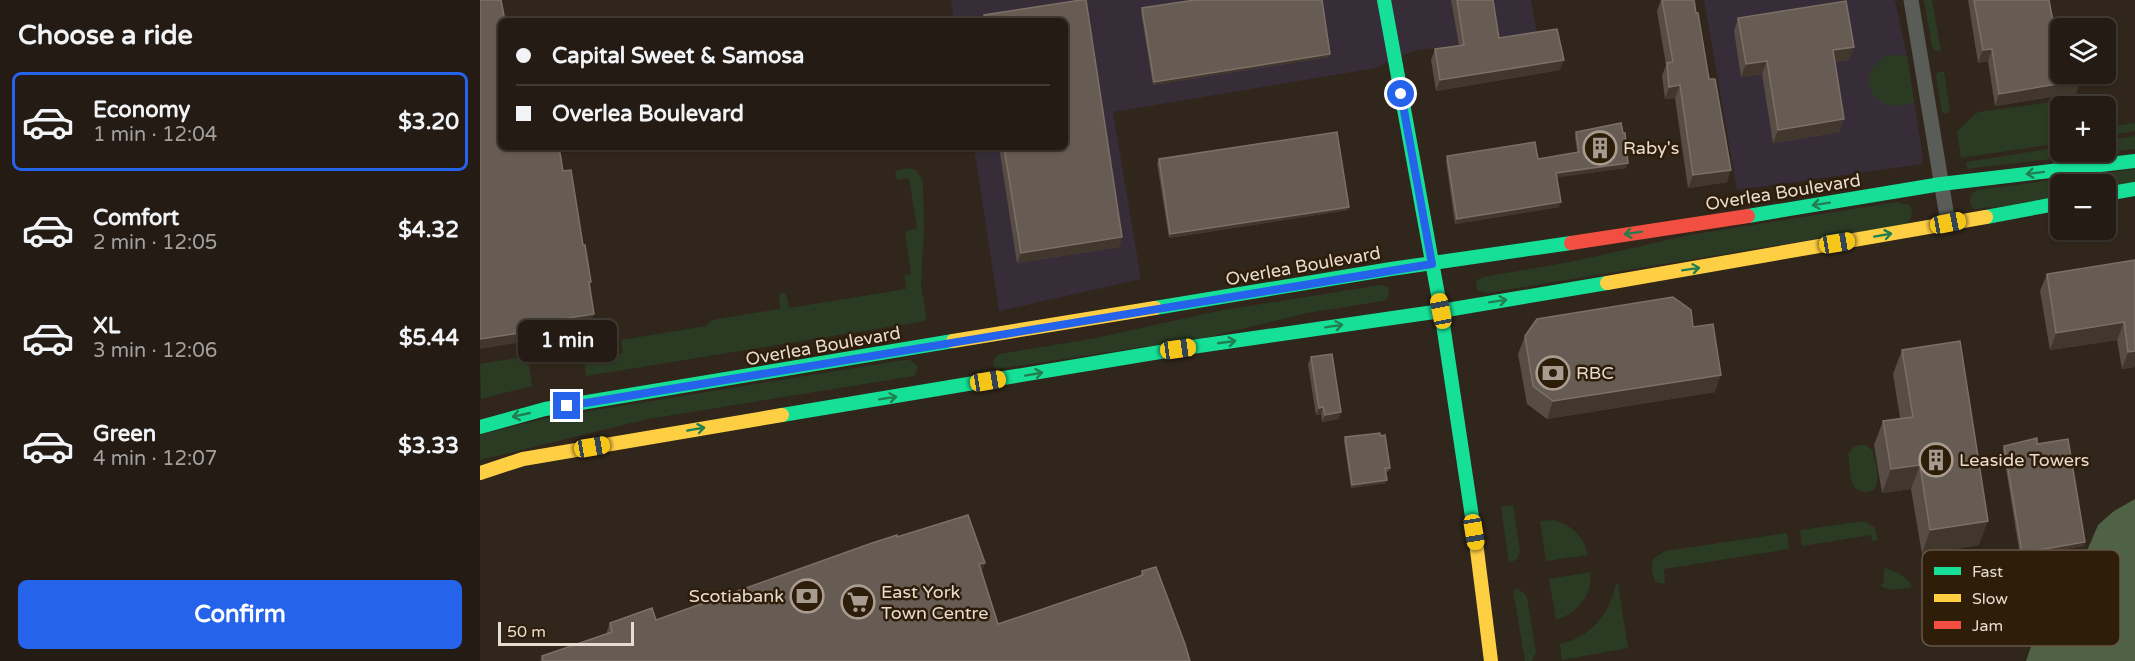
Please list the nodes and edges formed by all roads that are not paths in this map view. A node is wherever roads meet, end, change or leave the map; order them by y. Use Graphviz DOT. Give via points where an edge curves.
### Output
graph roads {
  1 [pos="1384,0"];
  2 [pos="1911,0"];
  3 [pos="2135,161"];
  4 [pos="1941,184"];
  5 [pos="2135,189"];
  6 [pos="2116,192"];
  7 [pos="2050,205"];
  8 [pos="1948,223"];
  9 [pos="1432,264"];
  10 [pos="1441,311"];
  11 [pos="480,427"];
  12 [pos="480,473"];
  13 [pos="1491,661"];
  1 -- 9 [label="main road"];
  2 -- 4 [label="street"];
  3 -- 4 [label="main road, Overlea Boulevard, one-way"];
  4 -- 8 [label="street"];
  4 -- 9 [label="main road, Overlea Boulevard, one-way"];
  5 -- 6 [label="main road"];
  7 -- 8 [label="main road"];
  10 -- 8 [label="main road, one-way"];
  9 -- 10 [label="main road"];
  9 -- 11 [label="main road, Overlea Boulevard, one-way" via="545,409"];
  12 -- 10 [label="main road, one-way" via="523,459 744,421 1178,349"];
  10 -- 13 [label="main road"];
}
